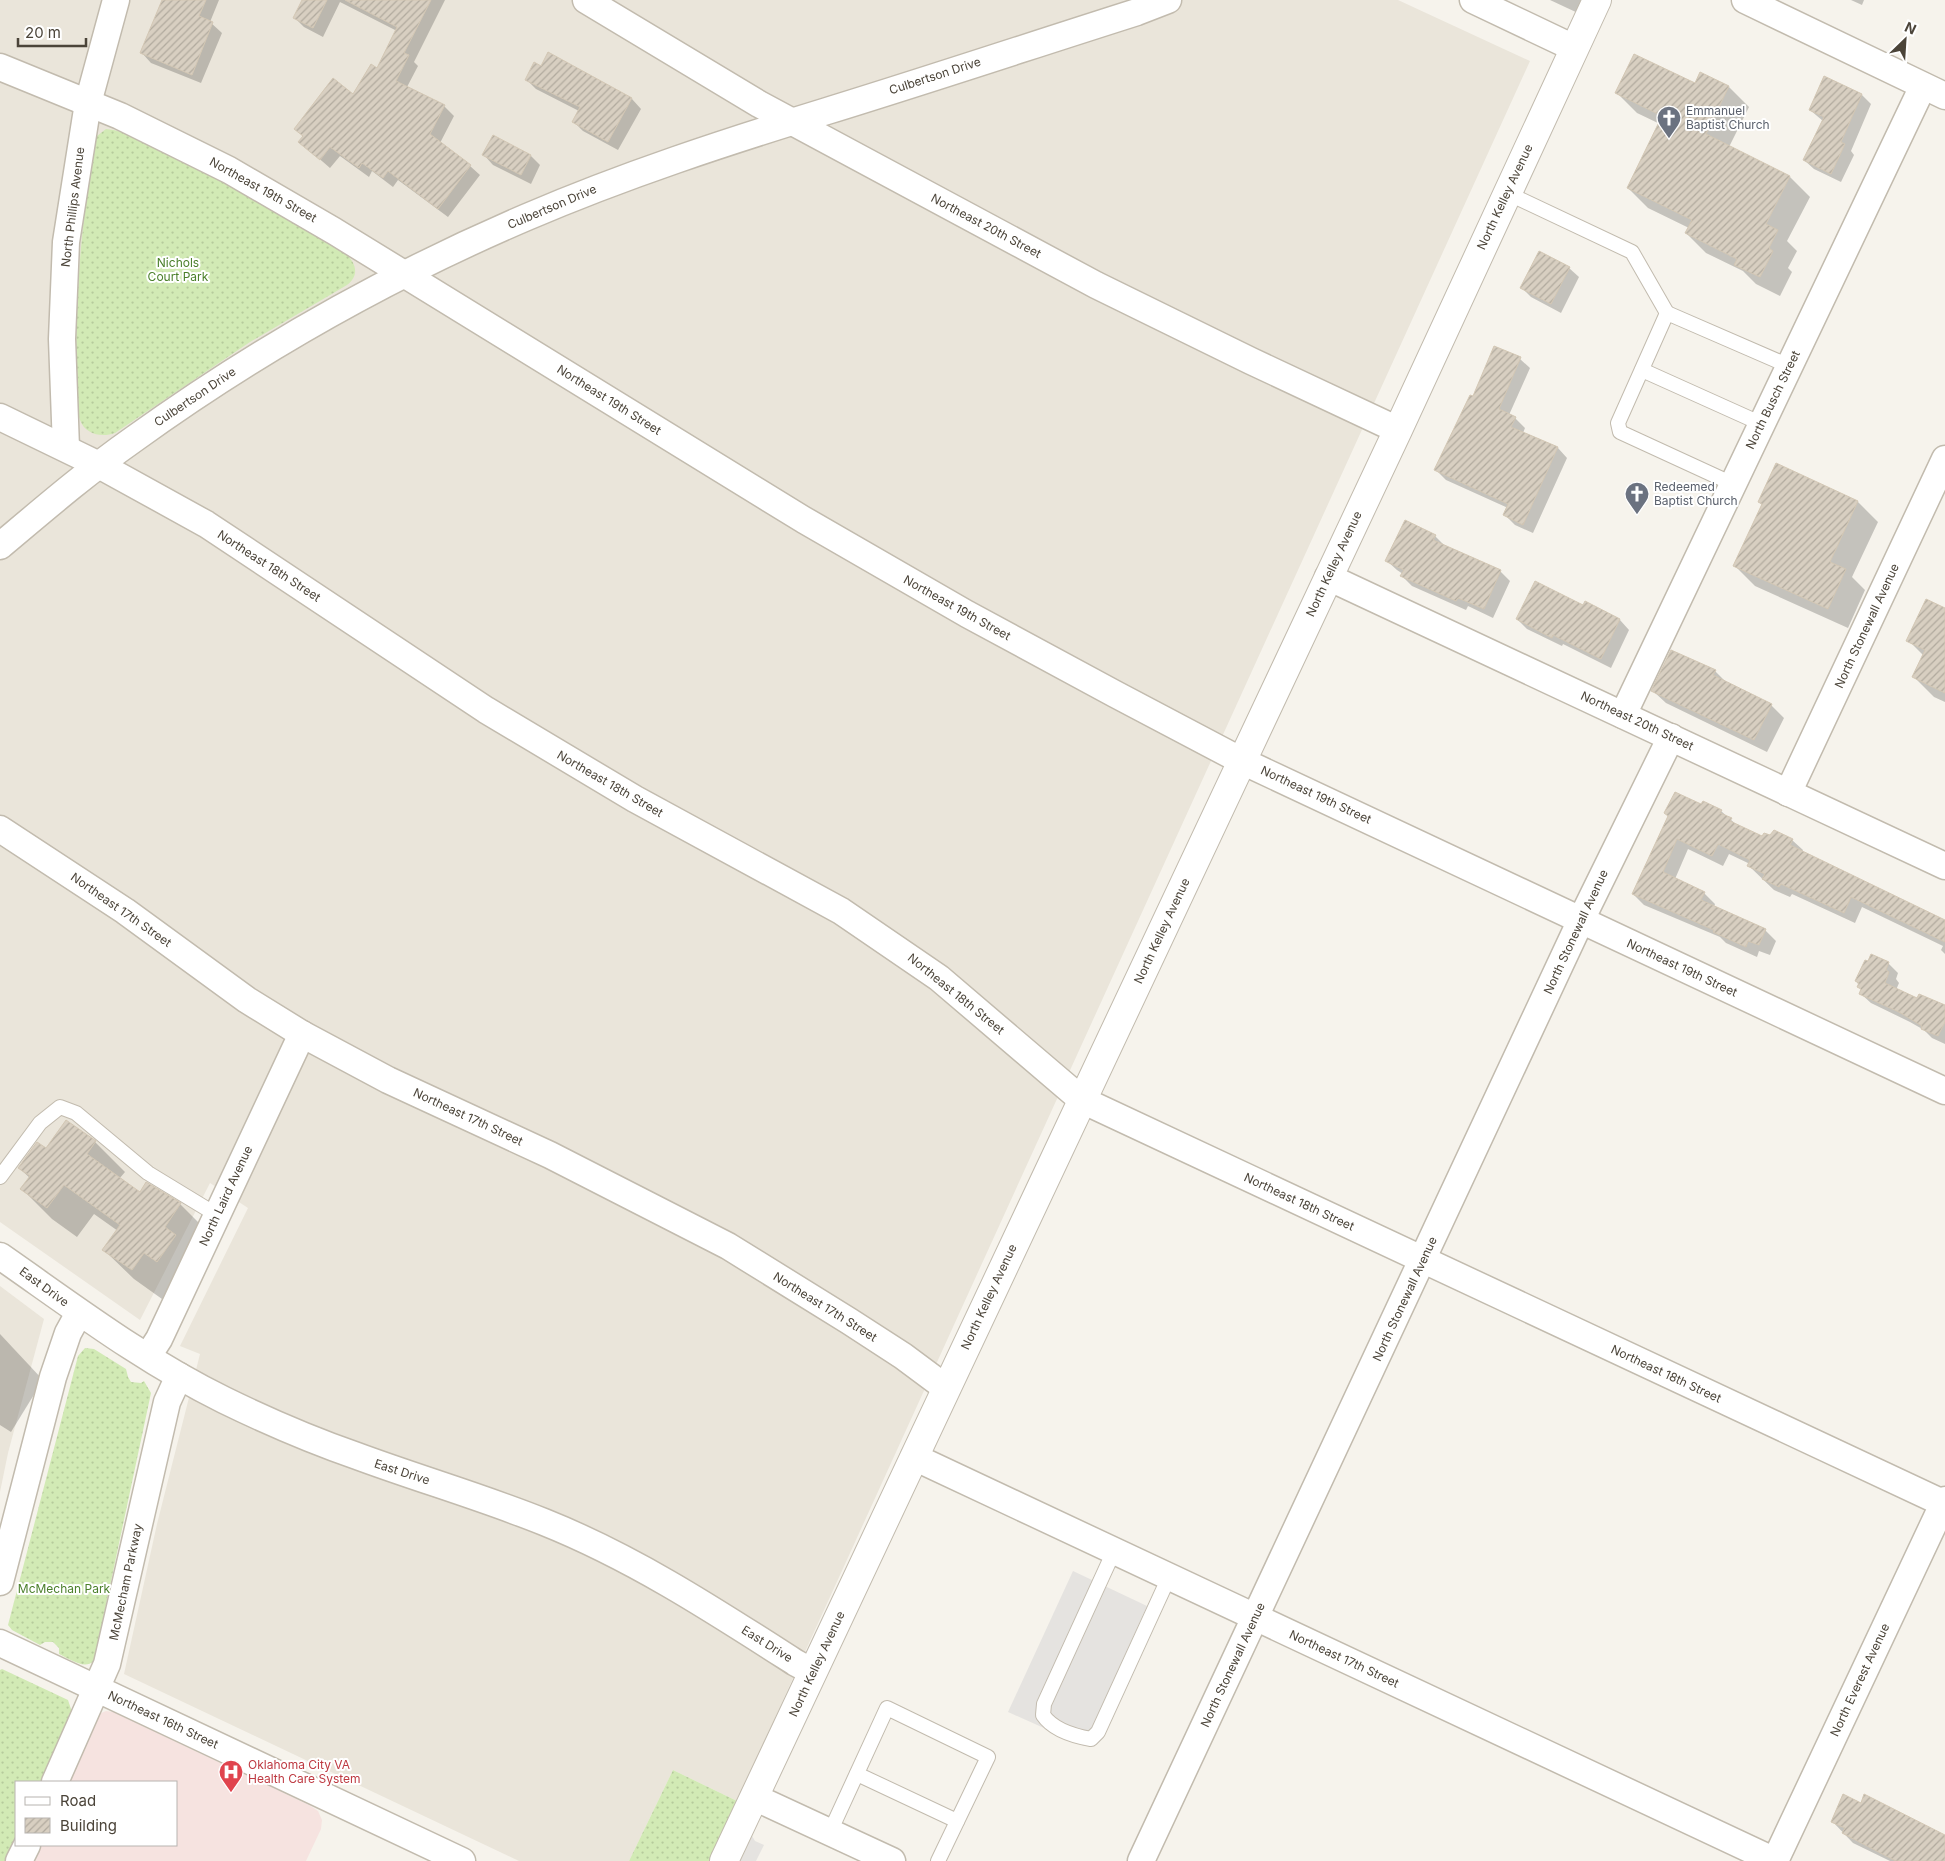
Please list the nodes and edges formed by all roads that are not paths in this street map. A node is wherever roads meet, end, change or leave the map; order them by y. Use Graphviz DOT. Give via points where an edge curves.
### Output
graph roads {
  1 [pos="116,0"];
  2 [pos="586,0"];
  3 [pos="1168,0"];
  4 [pos="1473,0"];
  5 [pos="1597,0"];
  6 [pos="1745,0"];
  7 [pos="1574,48"];
  8 [pos="0,67"];
  9 [pos="1934,91"];
  10 [pos="88,103"];
  11 [pos="791,121"];
  12 [pos="1507,193"];
  13 [pos="405,275"];
  14 [pos="1667,313"];
  15 [pos="1789,366"];
  16 [pos="1642,370"];
  17 [pos="0,417"];
  18 [pos="1762,424"];
  19 [pos="1398,430"];
  20 [pos="66,448"];
  21 [pos="1945,459"];
  22 [pos="100,465"];
  23 [pos="1733,484"];
  24 [pos="0,546"];
  25 [pos="1328,576"];
  26 [pos="1623,715"];
  27 [pos="1671,737"];
  28 [pos="1242,761"];
  29 [pos="1788,793"];
  30 [pos="0,829"];
  31 [pos="1945,866"];
  32 [pos="1581,920"];
  33 [pos="302,1034"];
  34 [pos="1945,1091"];
  35 [pos="1082,1100"];
  36 [pos="0,1177"];
  37 [pos="217,1215"];
  38 [pos="0,1256"];
  39 [pos="1423,1260"];
  40 [pos="79,1313"];
  41 [pos="148,1356"];
  42 [pos="179,1376"];
  43 [pos="946,1388"];
  44 [pos="914,1457"];
  45 [pos="1944,1503"];
  46 [pos="1114,1551"];
  47 [pos="1169,1577"];
  48 [pos="0,1582"];
  49 [pos="1255,1617"];
  50 [pos="0,1643"];
  51 [pos="814,1672"];
  52 [pos="96,1689"];
  53 [pos="857,1774"];
  54 [pos="55,1781"];
  55 [pos="754,1797"];
  56 [pos="957,1820"];
  57 [pos="830,1832"];
  58 [pos="26,1846"];
  59 [pos="19,1861"];
  60 [pos="462,1861"];
  61 [pos="724,1861"];
  62 [pos="892,1861"];
  63 [pos="938,1861"];
  64 [pos="1141,1861"];
  65 [pos="1775,1861"];
  1 -- 10 [label="street, North Phillips Avenue"];
  2 -- 11 [label="street, Northeast 20th Street"];
  3 -- 11 [label="street, Culbertson Drive"];
  4 -- 7 [label="street"];
  5 -- 7 [label="street, North Kelley Avenue"];
  6 -- 9 [label="street"];
  7 -- 12 [label="street, North Kelley Avenue"];
  8 -- 10 [label="street, Northeast 19th Street"];
  9 -- 15 [label="street, North Busch Street"];
  10 -- 13 [label="street, Northeast 19th Street" via="229,170"];
  10 -- 20 [label="street, North Phillips Avenue" via="66,242 62,338"];
  11 -- 13 [label="street, Culbertson Drive" via="580,195 466,244"];
  11 -- 19 [label="street, Northeast 20th Street" via="1096,285"];
  12 -- 14 [label="lane" via="1632,252"];
  12 -- 19 [label="street, North Kelley Avenue"];
  13 -- 22 [label="street, Culbertson Drive" via="338,309 236,370"];
  13 -- 28 [label="street, Northeast 19th Street" via="788,510 958,609"];
  14 -- 15 [label="lane"];
  14 -- 16 [label="lane"];
  15 -- 18 [label="street, North Busch Street"];
  16 -- 18 [label="lane"];
  16 -- 23 [label="lane" via="1618,423 1620,432"];
  17 -- 20 [label="street, Northeast 18th Street"];
  18 -- 23 [label="street, North Busch Street"];
  19 -- 25 [label="street, North Kelley Avenue"];
  20 -- 22 [label="street, Northeast 18th Street"];
  21 -- 29 [label="street, North Stonewall Avenue"];
  22 -- 24 [label="street, Culbertson Drive"];
  22 -- 35 [label="street, Northeast 18th Street" via="206,524 451,688 585,770 875,933 939,978"];
  23 -- 26 [label="street, North Busch Street"];
  25 -- 26 [label="street, Northeast 20th Street"];
  25 -- 28 [label="street, North Kelley Avenue"];
  26 -- 27 [label="street, Northeast 20th Street"];
  27 -- 29 [label="street, Northeast 20th Street"];
  27 -- 32 [label="street, North Stonewall Avenue"];
  28 -- 32 [label="street, Northeast 19th Street"];
  28 -- 35 [label="street, North Kelley Avenue"];
  29 -- 31 [label="street, Northeast 20th Street"];
  30 -- 33 [label="street, Northeast 17th Street" via="124,911 247,1000"];
  32 -- 34 [label="street, Northeast 19th Street"];
  32 -- 39 [label="street, North Stonewall Avenue"];
  33 -- 37 [label="street, North Laird Avenue"];
  33 -- 43 [label="street, Northeast 17th Street" via="388,1080 559,1159 728,1246 872,1336"];
  35 -- 39 [label="street, Northeast 18th Street"];
  35 -- 43 [label="street, North Kelley Avenue"];
  36 -- 37 [label="lane" via="40,1123 60,1107 76,1113 148,1173"];
  37 -- 41 [label="street, North Laird Avenue"];
  38 -- 40 [label="street, East Drive"];
  39 -- 45 [label="street, Northeast 18th Street"];
  39 -- 49 [label="street, North Stonewall Avenue"];
  40 -- 41 [label="street, East Drive"];
  40 -- 48 [label="street" via="68,1333 53,1377"];
  41 -- 42 [label="street, East Drive"];
  42 -- 51 [label="street, East Drive" via="222,1400 304,1436 481,1498 596,1545 676,1588"];
  42 -- 52 [label="street, McMecham Parkway" via="167,1402 114,1636"];
  43 -- 44 [label="street, North Kelley Avenue"];
  44 -- 46 [label="street, Northeast 17th Street"];
  44 -- 51 [label="street, North Kelley Avenue"];
  45 -- 65 [label="street, North Everest Avenue"];
  46 -- 47 [label="street, Northeast 17th Street"];
  46 -- 47 [label="lane" via="1044,1704 1042,1715 1049,1724 1078,1737 1091,1739 1098,1732"];
  47 -- 49 [label="street, Northeast 17th Street"];
  49 -- 64 [label="street, North Stonewall Avenue"];
  49 -- 65 [label="street, Northeast 17th Street"];
  50 -- 52 [label="street, Northeast 16th Street"];
  51 -- 55 [label="street, North Kelley Avenue"];
  52 -- 54 [label="street, McMecham Parkway"];
  52 -- 60 [label="street, Northeast 16th Street"];
  53 -- 56 [label="lane"];
  53 -- 56 [label="lane" via="887,1708 988,1757"];
  53 -- 57 [label="lane"];
  55 -- 57 [label="street"];
  55 -- 61 [label="street, North Kelley Avenue"];
  56 -- 63 [label="lane"];
  57 -- 62 [label="street"];
  58 -- 59 [label="street"];
}
